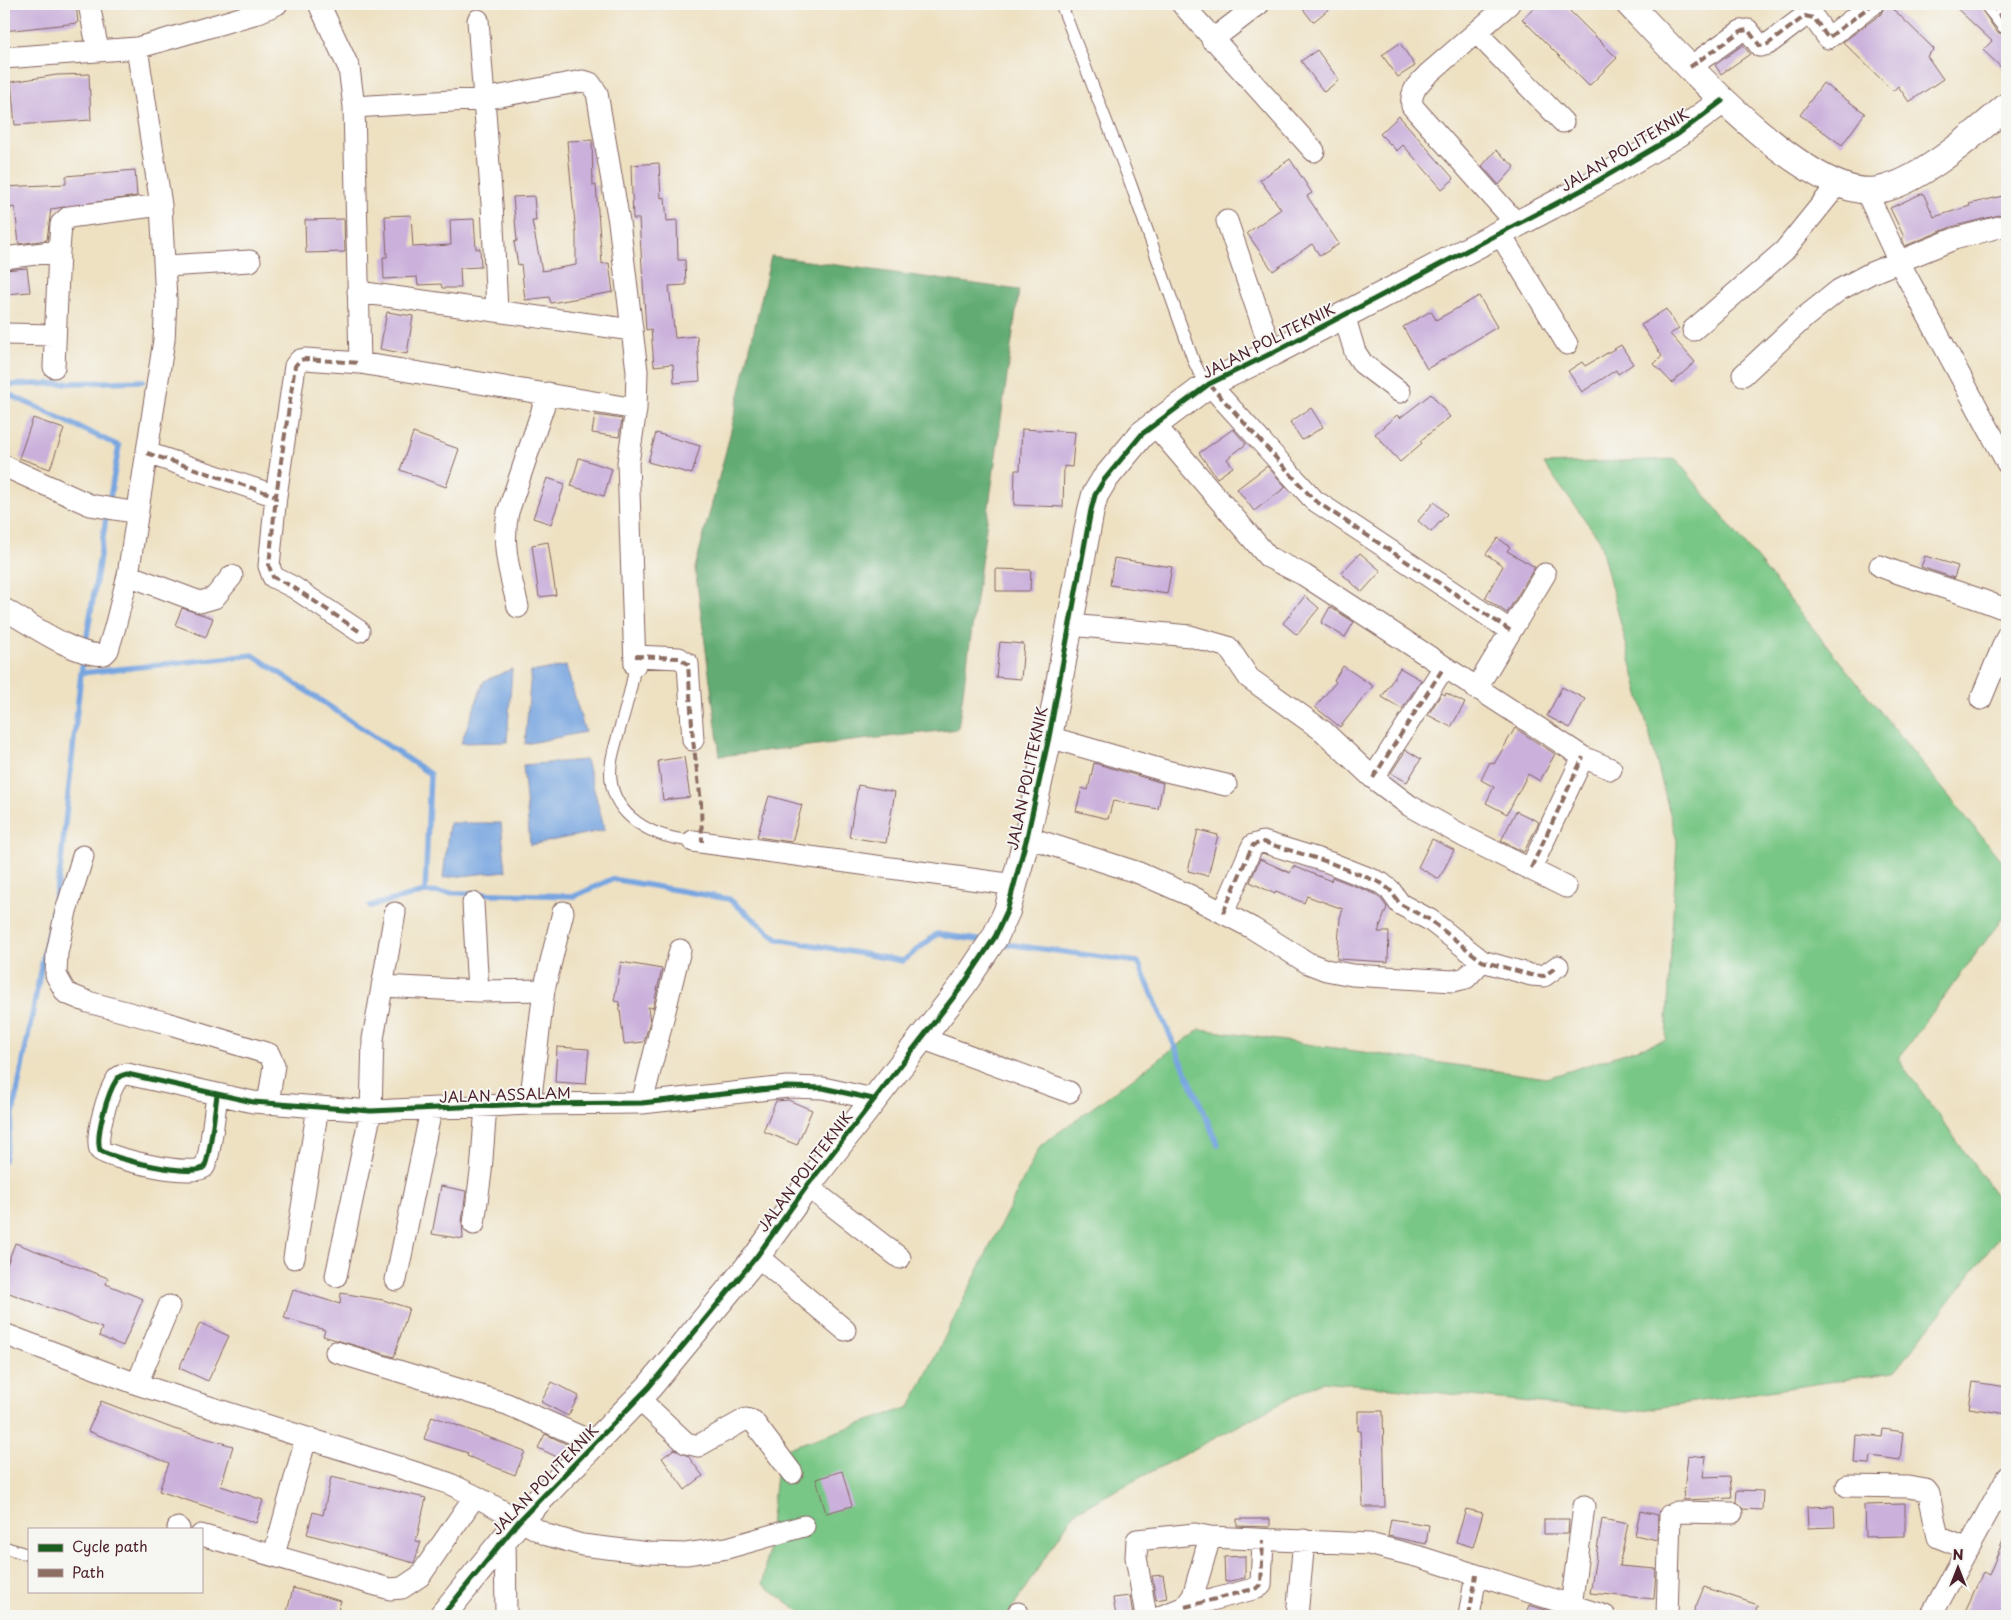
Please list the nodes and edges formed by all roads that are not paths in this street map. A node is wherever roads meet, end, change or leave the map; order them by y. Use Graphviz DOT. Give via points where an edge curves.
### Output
graph roads {
  1 [pos="89,4"];
  2 [pos="277,4"];
  3 [pos="319,4"];
  4 [pos="1061,4"];
  5 [pos="1182,4"];
  6 [pos="1259,4"];
  7 [pos="1510,4"];
  8 [pos="1629,4"];
  9 [pos="1874,4"];
  10 [pos="1991,4"];
  11 [pos="478,20"];
  12 [pos="2007,24"];
  13 [pos="1477,33"];
  14 [pos="1212,40"];
  15 [pos="137,48"];
  16 [pos="98,51"];
  17 [pos="4,58"];
  18 [pos="1690,67"];
  19 [pos="484,99"];
  20 [pos="1722,101"];
  21 [pos="2007,106"];
  22 [pos="354,107"];
  23 [pos="1563,122"];
  24 [pos="1314,151"];
  25 [pos="1838,184"];
  26 [pos="1866,191"];
  27 [pos="161,205"];
  28 [pos="1227,220"];
  29 [pos="2007,225"];
  30 [pos="1508,229"];
  31 [pos="59,251"];
  32 [pos="4,258"];
  33 [pos="250,261"];
  34 [pos="1899,262"];
  35 [pos="166,266"];
  36 [pos="358,292"];
  37 [pos="497,311"];
  38 [pos="1344,315"];
  39 [pos="632,330"];
  40 [pos="1692,330"];
  41 [pos="4,334"];
  42 [pos="55,335"];
  43 [pos="1566,344"];
  44 [pos="1272,353"];
  45 [pos="360,363"];
  46 [pos="54,367"];
  47 [pos="1743,375"];
  48 [pos="1209,384"];
  49 [pos="1400,392"];
  50 [pos="548,393"];
  51 [pos="636,409"];
  52 [pos="1154,424"];
  53 [pos="147,453"];
  54 [pos="2007,463"];
  55 [pos="4,466"];
  56 [pos="276,496"];
  57 [pos="121,511"];
  58 [pos="1880,566"];
  59 [pos="1545,574"];
  60 [pos="128,575"];
  61 [pos="232,576"];
  62 [pos="518,607"];
  63 [pos="4,609"];
  64 [pos="2007,610"];
  65 [pos="1070,625"];
  66 [pos="359,631"];
  67 [pos="1511,631"];
  68 [pos="2007,636"];
  69 [pos="635,661"];
  70 [pos="1444,667"];
  71 [pos="1476,689"];
  72 [pos="1981,699"];
  73 [pos="1050,737"];
  74 [pos="693,740"];
  75 [pos="1582,757"];
  76 [pos="1611,769"];
  77 [pos="1373,778"];
  78 [pos="1226,785"];
  79 [pos="1027,837"];
  80 [pos="693,841"];
  81 [pos="83,856"];
  82 [pos="1531,868"];
  83 [pos="1015,885"];
  84 [pos="1566,887"];
  85 [pos="473,903"];
  86 [pos="563,912"];
  87 [pos="395,913"];
  88 [pos="1223,913"];
  89 [pos="680,950"];
  90 [pos="1482,961"];
  91 [pos="1558,966"];
  92 [pos="382,986"];
  93 [pos="544,990"];
  94 [pos="478,991"];
  95 [pos="921,1038"];
  96 [pos="1069,1092"];
  97 [pos="217,1095"];
  98 [pos="873,1099"];
  99 [pos="642,1103"];
  100 [pos="268,1104"];
  101 [pos="530,1104"];
  102 [pos="486,1106"];
  103 [pos="318,1107"];
  104 [pos="431,1110"];
  105 [pos="371,1111"];
  106 [pos="806,1186"];
  107 [pos="474,1224"];
  108 [pos="757,1256"];
  109 [pos="294,1258"];
  110 [pos="900,1258"];
  111 [pos="336,1276"];
  112 [pos="396,1280"];
  113 [pos="169,1306"];
  114 [pos="845,1330"];
  115 [pos="5,1339"];
  116 [pos="336,1352"];
  117 [pos="137,1384"];
  118 [pos="638,1398"];
  119 [pos="306,1438"];
  120 [pos="595,1443"];
  121 [pos="792,1473"];
  122 [pos="2007,1478"];
  123 [pos="1847,1486"];
  124 [pos="475,1496"];
  125 [pos="1584,1506"];
  126 [pos="1732,1513"];
  127 [pos="804,1526"];
  128 [pos="512,1530"];
  129 [pos="202,1535"];
  130 [pos="1210,1537"];
  131 [pos="1263,1540"];
  132 [pos="1304,1540"];
  133 [pos="4,1546"];
  134 [pos="1968,1548"];
  135 [pos="28,1555"];
  136 [pos="274,1556"];
  137 [pos="1476,1575"];
  138 [pos="1184,1607"];
  139 [pos="1571,1607"];
  140 [pos="442,1616"];
  141 [pos="506,1616"];
  142 [pos="1146,1616"];
  143 [pos="1162,1616"];
  144 [pos="1297,1616"];
  145 [pos="1469,1616"];
  146 [pos="1605,1616"];
  147 [pos="1667,1616"];
  148 [pos="1931,1616"];
  1 -- 16 [label="street"];
  2 -- 15 [label="street" via="254,14"];
  3 -- 22 [label="street" via="349,68"];
  4 -- 48 [label="lane" via="1130,182 1194,362"];
  5 -- 14 [label="street"];
  6 -- 14 [label="street"];
  7 -- 13 [label="street"];
  8 -- 18 [label="street"];
  9 -- 18 [label="street" via="1828,38 1814,18 1805,16 1768,44 1760,46 1748,30 1741,30"];
  10 -- 12 [label="street"];
  11 -- 19 [label="street"];
  13 -- 23 [label="street"];
  13 -- 30 [label="street" via="1415,86 1412,106"];
  14 -- 24 [label="street"];
  15 -- 16 [label="street"];
  15 -- 27 [label="street"];
  16 -- 17 [label="street"];
  18 -- 20 [label="street"];
  19 -- 22 [label="street"];
  19 -- 37 [label="street"];
  19 -- 39 [label="street" via="582,81 590,84 597,93 619,222"];
  20 -- 25 [label="street" via="1806,166"];
  20 -- 30 [label="street, JALAN POLITEKNIK" via="1670,139"];
  21 -- 26 [label="street" via="1918,174 1890,188"];
  22 -- 36 [label="street"];
  25 -- 26 [label="street"];
  25 -- 40 [label="street" via="1784,252"];
  26 -- 34 [label="street"];
  27 -- 31 [label="street" via="69,217 61,224"];
  27 -- 35 [label="street"];
  28 -- 44 [label="street"];
  29 -- 34 [label="street" via="1954,240"];
  30 -- 38 [label="street, JALAN POLITEKNIK"];
  30 -- 43 [label="street"];
  31 -- 32 [label="street"];
  31 -- 42 [label="street"];
  33 -- 35 [label="street"];
  34 -- 47 [label="street" via="1839,290"];
  34 -- 54 [label="street"];
  35 -- 53 [label="street" via="164,340"];
  36 -- 37 [label="street"];
  36 -- 45 [label="street"];
  37 -- 39 [label="street"];
  38 -- 44 [label="street, JALAN POLITEKNIK"];
  38 -- 49 [label="street" via="1355,352 1364,364"];
  39 -- 51 [label="street" via="637,370"];
  41 -- 42 [label="street"];
  42 -- 46 [label="street"];
  44 -- 48 [label="street, JALAN POLITEKNIK"];
  45 -- 50 [label="street"];
  45 -- 56 [label="street" via="314,359 300,360 295,366"];
  48 -- 52 [label="street, JALAN POLITEKNIK"];
  48 -- 67 [label="street" via="1314,500"];
  50 -- 51 [label="street"];
  50 -- 62 [label="street" via="504,531"];
  51 -- 69 [label="street" via="628,463"];
  52 -- 65 [label="street, JALAN POLITEKNIK" via="1126,451 1095,495"];
  52 -- 70 [label="street" via="1268,557 1304,575"];
  53 -- 56 [label="street"];
  53 -- 57 [label="street"];
  55 -- 57 [label="street" via="54,489"];
  56 -- 66 [label="street" via="270,545 271,575"];
  57 -- 60 [label="street"];
  58 -- 64 [label="street"];
  59 -- 67 [label="street"];
  60 -- 61 [label="street" via="200,602 214,598"];
  60 -- 63 [label="street" via="108,650 104,654 87,653"];
  65 -- 73 [label="street, JALAN POLITEKNIK"];
  65 -- 77 [label="street" via="1190,636 1228,647 1249,678 1323,731"];
  67 -- 71 [label="street"];
  68 -- 72 [label="street"];
  69 -- 74 [label="street" via="679,658 688,664"];
  69 -- 80 [label="lane" via="612,760 614,792 620,805 637,825 671,838"];
  70 -- 71 [label="street"];
  70 -- 77 [label="street"];
  71 -- 75 [label="street"];
  73 -- 78 [label="street"];
  73 -- 79 [label="street, JALAN POLITEKNIK"];
  75 -- 76 [label="street"];
  75 -- 82 [label="street"];
  77 -- 82 [label="street" via="1426,815"];
  79 -- 83 [label="street, JALAN POLITEKNIK"];
  79 -- 88 [label="street" via="1139,872"];
  80 -- 83 [label="street"];
  81 -- 100 [label="street" via="57,953 56,975 61,988 88,1002 269,1054 274,1066"];
  82 -- 84 [label="street"];
  83 -- 95 [label="street, JALAN POLITEKNIK" via="993,941"];
  85 -- 94 [label="street"];
  86 -- 93 [label="street"];
  87 -- 92 [label="street"];
  88 -- 90 [label="street" via="1308,963 1352,975 1453,981 1466,978"];
  88 -- 90 [label="street" via="1250,851 1254,845 1263,842 1381,883 1400,904 1430,920"];
  89 -- 99 [label="street"];
  90 -- 91 [label="street" via="1544,976"];
  92 -- 94 [label="street"];
  92 -- 105 [label="street" via="372,1039"];
  93 -- 94 [label="street"];
  93 -- 101 [label="street"];
  95 -- 96 [label="street"];
  95 -- 98 [label="street, JALAN POLITEKNIK"];
  97 -- 97 [label="street, JALAN ASSALAM" via="124,1074 116,1080 99,1132 100,1150 122,1159 179,1171 203,1168"];
  97 -- 100 [label="street, JALAN ASSALAM"];
  98 -- 99 [label="street, JALAN ASSALAM" via="823,1088 788,1087"];
  98 -- 106 [label="street, JALAN POLITEKNIK"];
  99 -- 101 [label="street, JALAN ASSALAM"];
  100 -- 103 [label="street, JALAN ASSALAM"];
  101 -- 102 [label="street, JALAN ASSALAM"];
  102 -- 104 [label="street, JALAN ASSALAM"];
  102 -- 107 [label="street"];
  103 -- 105 [label="street, JALAN ASSALAM"];
  103 -- 109 [label="street"];
  104 -- 105 [label="street, JALAN ASSALAM"];
  104 -- 112 [label="street"];
  105 -- 111 [label="street"];
  106 -- 108 [label="street, JALAN POLITEKNIK"];
  106 -- 110 [label="street"];
  108 -- 114 [label="street"];
  108 -- 118 [label="street, JALAN POLITEKNIK"];
  113 -- 117 [label="street"];
  115 -- 117 [label="street"];
  116 -- 120 [label="street" via="507,1404"];
  117 -- 119 [label="street"];
  118 -- 120 [label="street, JALAN POLITEKNIK"];
  118 -- 121 [label="street" via="686,1443 698,1446 746,1419 753,1421"];
  119 -- 124 [label="street" via="422,1474"];
  119 -- 136 [label="street"];
  120 -- 128 [label="street, JALAN POLITEKNIK"];
  122 -- 134 [label="street"];
  123 -- 134 [label="street" via="1926,1490 1930,1494 1938,1537"];
  124 -- 128 [label="street"];
  124 -- 136 [label="street" via="420,1576 402,1588 390,1588"];
  125 -- 139 [label="street"];
  126 -- 147 [label="street" via="1678,1512 1669,1517"];
  127 -- 128 [label="street" via="727,1548 686,1554 565,1541"];
  128 -- 140 [label="street, JALAN POLITEKNIK"];
  128 -- 141 [label="street"];
  129 -- 136 [label="street"];
  130 -- 131 [label="street"];
  130 -- 138 [label="street" via="1193,1596"];
  130 -- 142 [label="street" via="1195,1534 1137,1540 1136,1557"];
  131 -- 132 [label="street"];
  131 -- 138 [label="street" via="1261,1585"];
  132 -- 137 [label="street" via="1369,1544"];
  132 -- 144 [label="street"];
  133 -- 135 [label="lane"];
  134 -- 148 [label="street"];
  137 -- 139 [label="street"];
  137 -- 145 [label="street"];
  138 -- 143 [label="street"];
  139 -- 146 [label="street"];
}
